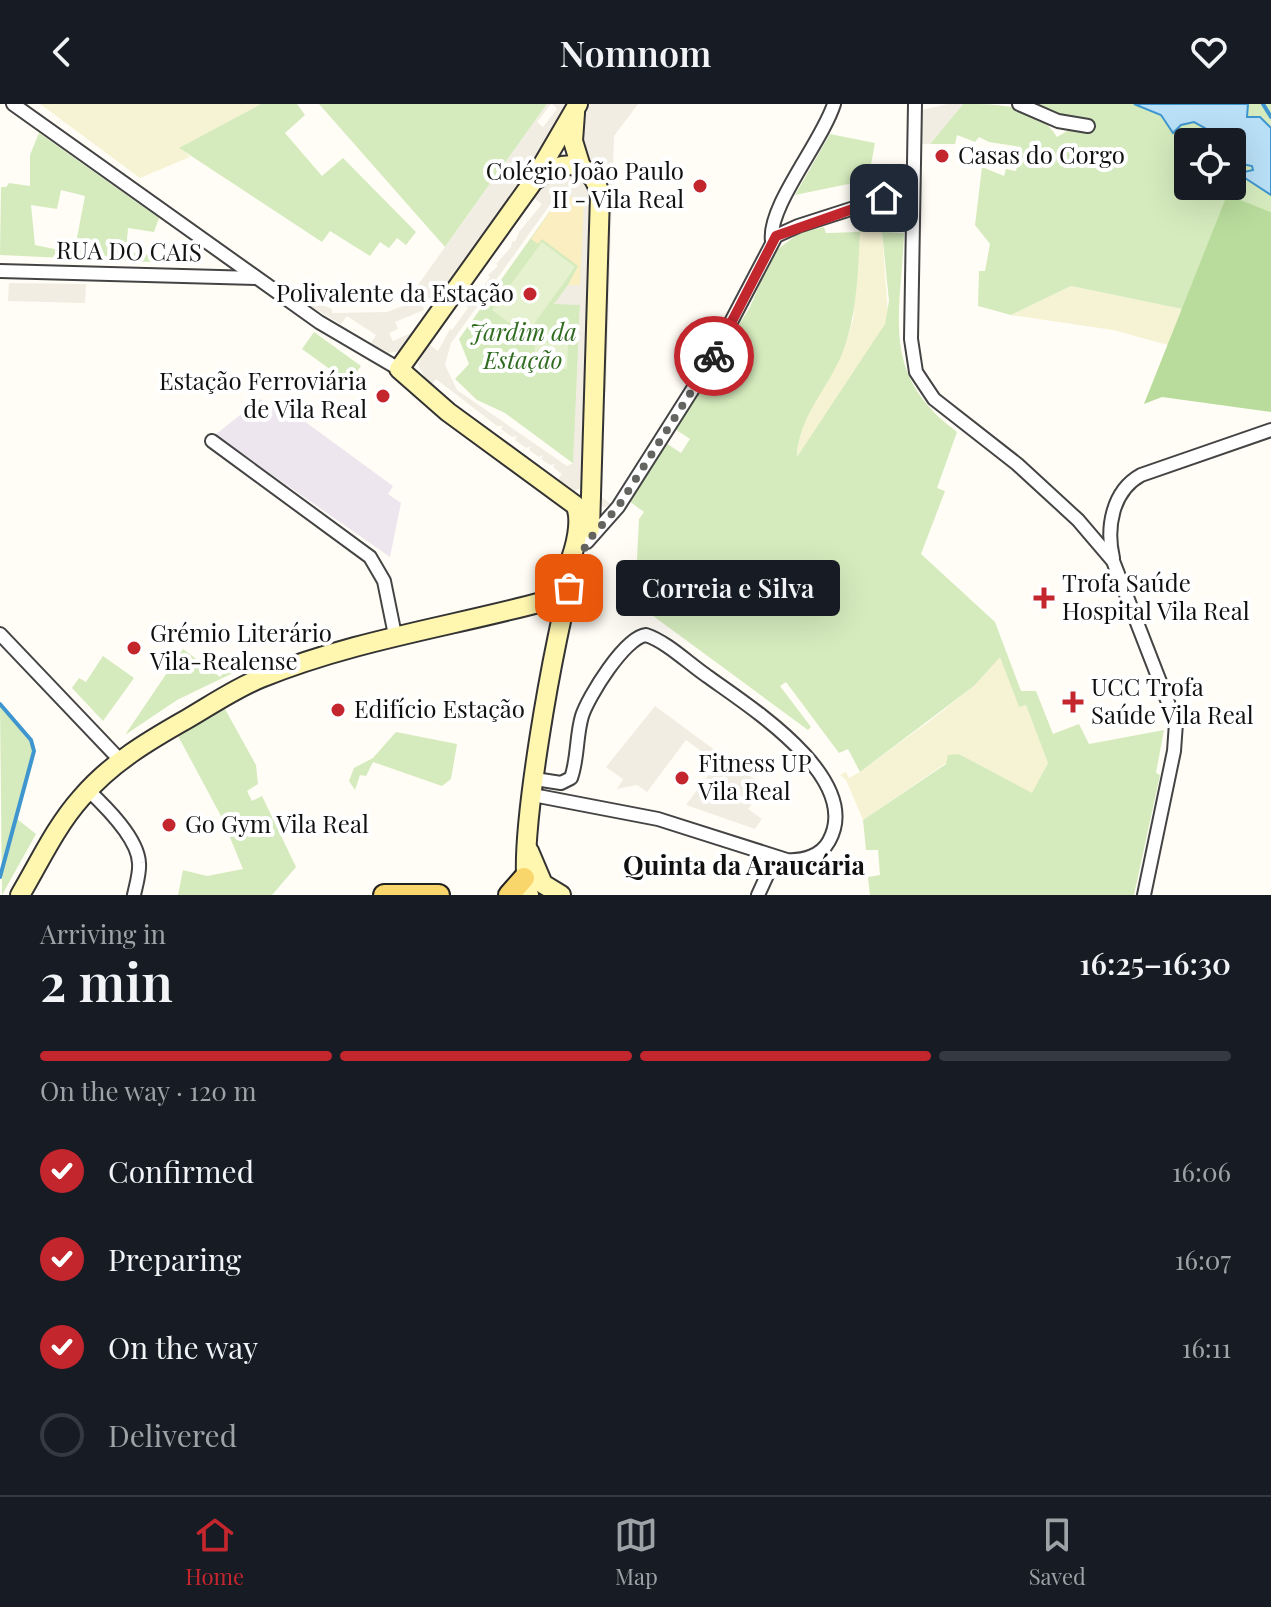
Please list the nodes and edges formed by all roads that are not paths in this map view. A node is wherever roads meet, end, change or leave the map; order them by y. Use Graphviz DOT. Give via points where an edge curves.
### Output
graph roads {
  1 [pos="13,104"];
  2 [pos="834,104"];
  3 [pos="915,104"];
  4 [pos="1019,104"];
  5 [pos="577,107"];
  6 [pos="1088,126"];
  7 [pos="581,167"];
  8 [pos="532,183"];
  9 [pos="913,189"];
  10 [pos="772,241"];
  11 [pos="215,248"];
  12 [pos="0,271"];
  13 [pos="202,276"];
  14 [pos="256,278"];
  15 [pos="399,369"];
  16 [pos="1271,430"];
  17 [pos="212,441"];
  18 [pos="567,497"];
  19 [pos="590,498"];
  20 [pos="616,510"];
  21 [pos="587,542"];
  22 [pos="1113,561"];
  23 [pos="537,603"];
  24 [pos="561,619"];
  25 [pos="0,634"];
  26 [pos="395,635"];
  27 [pos="120,760"];
  28 [pos="534,787"];
  29 [pos="88,790"];
  30 [pos="527,845"];
  31 [pos="775,858"];
  32 [pos="527,887"];
  33 [pos="20,895"];
  34 [pos="134,895"];
  35 [pos="384,895"];
  36 [pos="439,895"];
  37 [pos="509,895"];
  38 [pos="561,895"];
  39 [pos="758,895"];
  40 [pos="1144,895"];
  1 -- 11 [label="street"];
  2 -- 10 [label="street" via="773,219"];
  3 -- 9 [label="street"];
  4 -- 6 [label="street" via="1058,121"];
  5 -- 7 [label="main road" via="573,141"];
  5 -- 8 [label="main road"];
  7 -- 8 [label="main road" via="558,164"];
  7 -- 19 [label="main road" via="595,181 600,198"];
  8 -- 15 [label="main road"];
  9 -- 10 [label="street" via="790,228"];
  9 -- 22 [label="street" via="911,339 920,379 942,406 1078,520"];
  10 -- 20 [label="street" via="726,334"];
  11 -- 13 [label="street" via="215,265"];
  11 -- 14 [label="street"];
  12 -- 13 [label="street, RUA DO CAIS"];
  13 -- 14 [label="street, RUA DO CAIS"];
  14 -- 15 [label="street"];
  15 -- 18 [label="main road" via="448,412"];
  16 -- 22 [label="street" via="1128,483 1112,520"];
  17 -- 26 [label="street" via="370,557 384,581"];
  18 -- 19 [label="main road"];
  18 -- 23 [label="main road" via="579,512 579,532 555,591"];
  19 -- 20 [label="street" via="606,513"];
  19 -- 21 [label="main road"];
  20 -- 21 [label="street"];
  21 -- 24 [label="main road"];
  22 -- 40 [label="street" via="1176,723"];
  23 -- 24 [label="main road" via="552,608"];
  23 -- 26 [label="main road"];
  24 -- 28 [label="main road"];
  25 -- 27 [label="street"];
  26 -- 27 [label="main road" via="258,679"];
  27 -- 29 [label="main road"];
  28 -- 30 [label="main road"];
  28 -- 31 [label="street" via="658,819"];
  28 -- 31 [label="street" via="566,782 572,775 590,697 631,642 646,635 790,737 817,771 834,815 831,837 819,852 798,860"];
  29 -- 33 [label="main road"];
  29 -- 34 [label="street" via="115,817 137,855"];
  30 -- 32 [label="main road"];
  30 -- 38 [label="main road" via="539,878"];
  31 -- 39 [label="street"];
  32 -- 37 [label="main road"];
  35 -- 36 [label="main road"];
}
